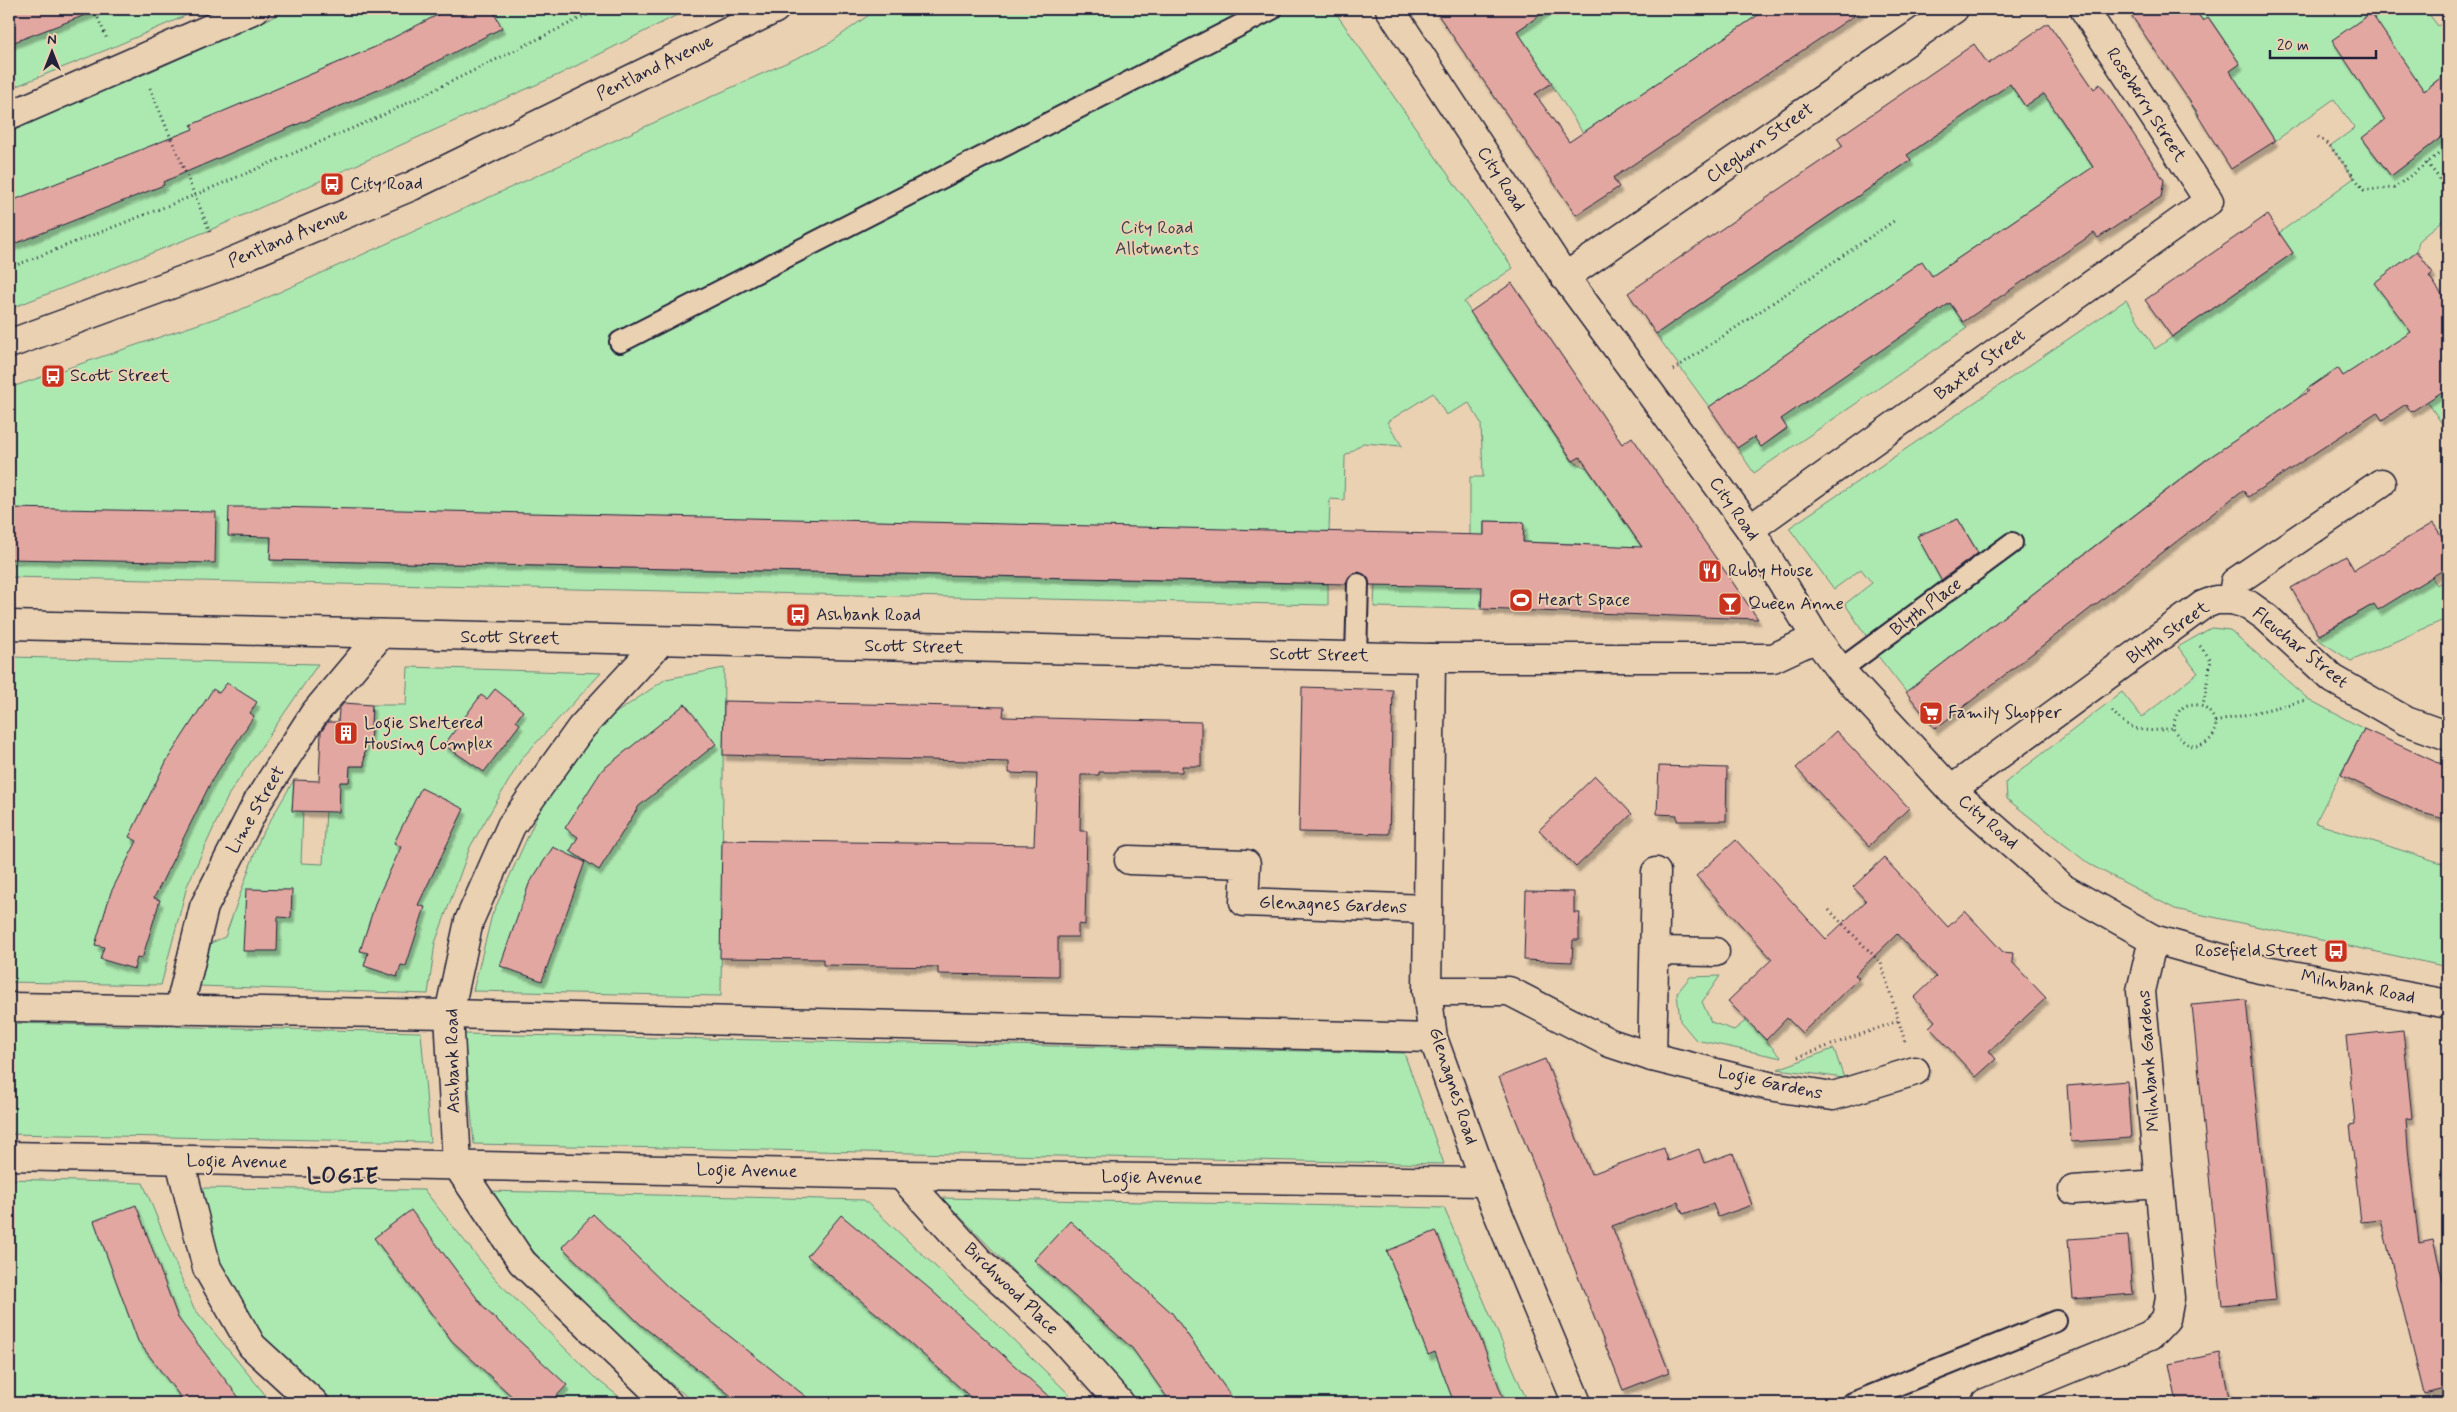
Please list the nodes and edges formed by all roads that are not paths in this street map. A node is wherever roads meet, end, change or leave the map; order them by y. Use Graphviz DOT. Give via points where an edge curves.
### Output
graph roads {
  1 [pos="255,9"];
  2 [pos="775,9"];
  3 [pos="1272,9"];
  4 [pos="1390,9"];
  5 [pos="1954,9"];
  6 [pos="2084,9"];
  7 [pos="9,116"];
  8 [pos="2209,201"];
  9 [pos="1565,277"];
  10 [pos="620,342"];
  11 [pos="9,344"];
  12 [pos="2380,483"];
  13 [pos="1750,529"];
  14 [pos="2012,543"];
  15 [pos="1358,584"];
  16 [pos="2232,600"];
  17 [pos="9,625"];
  18 [pos="381,634"];
  19 [pos="1816,638"];
  20 [pos="661,641"];
  21 [pos="1356,656"];
  22 [pos="1431,658"];
  23 [pos="1840,670"];
  24 [pos="2448,736"];
  25 [pos="1951,790"];
  26 [pos="1129,860"];
  27 [pos="1656,872"];
  28 [pos="1426,909"];
  29 [pos="2153,939"];
  30 [pos="1655,950"];
  31 [pos="1715,952"];
  32 [pos="1427,991"];
  33 [pos="2448,1004"];
  34 [pos="9,1006"];
  35 [pos="179,1010"];
  36 [pos="449,1014"];
  37 [pos="1433,1038"];
  38 [pos="1652,1057"];
  39 [pos="1915,1072"];
  40 [pos="9,1156"];
  41 [pos="180,1160"];
  42 [pos="457,1165"];
  43 [pos="901,1175"];
  44 [pos="1485,1182"];
  45 [pos="2159,1184"];
  46 [pos="2073,1190"];
  47 [pos="2056,1321"];
  48 [pos="1580,1402"];
  49 [pos="314,1403"];
  50 [pos="668,1403"];
  51 [pos="1120,1403"];
  52 [pos="1853,1403"];
  53 [pos="1985,1403"];
  1 -- 7 [label="street"];
  2 -- 11 [label="street, Pentland Avenue" via="412,186 224,265"];
  3 -- 10 [label="lane"];
  4 -- 9 [label="street, City Road"];
  5 -- 9 [label="street, Cleghorn Street"];
  6 -- 8 [label="street, Roseberry Street"];
  8 -- 13 [label="street, Baxter Street"];
  9 -- 13 [label="street, City Road"];
  12 -- 16 [label="street, Blyth Street" via="2235,582"];
  13 -- 19 [label="street, City Road"];
  14 -- 23 [label="lane, Blyth Place"];
  15 -- 21 [label="lane"];
  16 -- 24 [label="street, Fleuchar Street" via="2249,605 2267,618 2333,679 2406,721"];
  16 -- 25 [label="street, Blyth Street" via="2216,600 2203,605"];
  17 -- 18 [label="street, Scott Street"];
  18 -- 20 [label="street, Scott Street"];
  18 -- 35 [label="street, Lime Street" via="314,714 258,801 204,907"];
  19 -- 22 [label="street, Scott Street" via="1773,658"];
  19 -- 23 [label="street, City Road"];
  20 -- 21 [label="street, Scott Street"];
  20 -- 36 [label="street, Ashbank Road" via="581,728 511,826 469,921"];
  21 -- 22 [label="street, Scott Street"];
  22 -- 28 [label="street, Glenagnes Road"];
  23 -- 25 [label="street, City Road"];
  25 -- 29 [label="street, City Road" via="2064,889"];
  26 -- 28 [label="street, Glenagnes Gardens" via="1246,864 1244,902"];
  27 -- 30 [label="street"];
  28 -- 32 [label="street, Glenagnes Road"];
  29 -- 33 [label="street, Milnbank Road" via="2260,969"];
  29 -- 45 [label="street, Milnbank Gardens" via="2140,991"];
  30 -- 31 [label="street"];
  30 -- 38 [label="street"];
  32 -- 37 [label="street, Glenagnes Road"];
  32 -- 38 [label="street, Logie Gardens" via="1509,991 1610,1043"];
  34 -- 35 [label="street"];
  35 -- 36 [label="street"];
  36 -- 37 [label="street"];
  36 -- 42 [label="street, Ashbank Road"];
  37 -- 44 [label="street, Glenagnes Road"];
  38 -- 39 [label="street, Logie Gardens" via="1769,1086 1832,1096"];
  40 -- 41 [label="street, Logie Avenue"];
  41 -- 42 [label="street, Logie Avenue"];
  41 -- 49 [label="street" via="207,1268 252,1346"];
  42 -- 43 [label="street, Logie Avenue"];
  42 -- 50 [label="street" via="522,1262"];
  43 -- 44 [label="street, Logie Avenue"];
  43 -- 51 [label="street, Birchwood Place" via="979,1261 1060,1335"];
  44 -- 48 [label="street, Glenagnes Road"];
  45 -- 46 [label="street"];
  45 -- 53 [label="street, Milnbank Gardens" via="2170,1298 2166,1319 2150,1336"];
  47 -- 52 [label="lane"];
}
